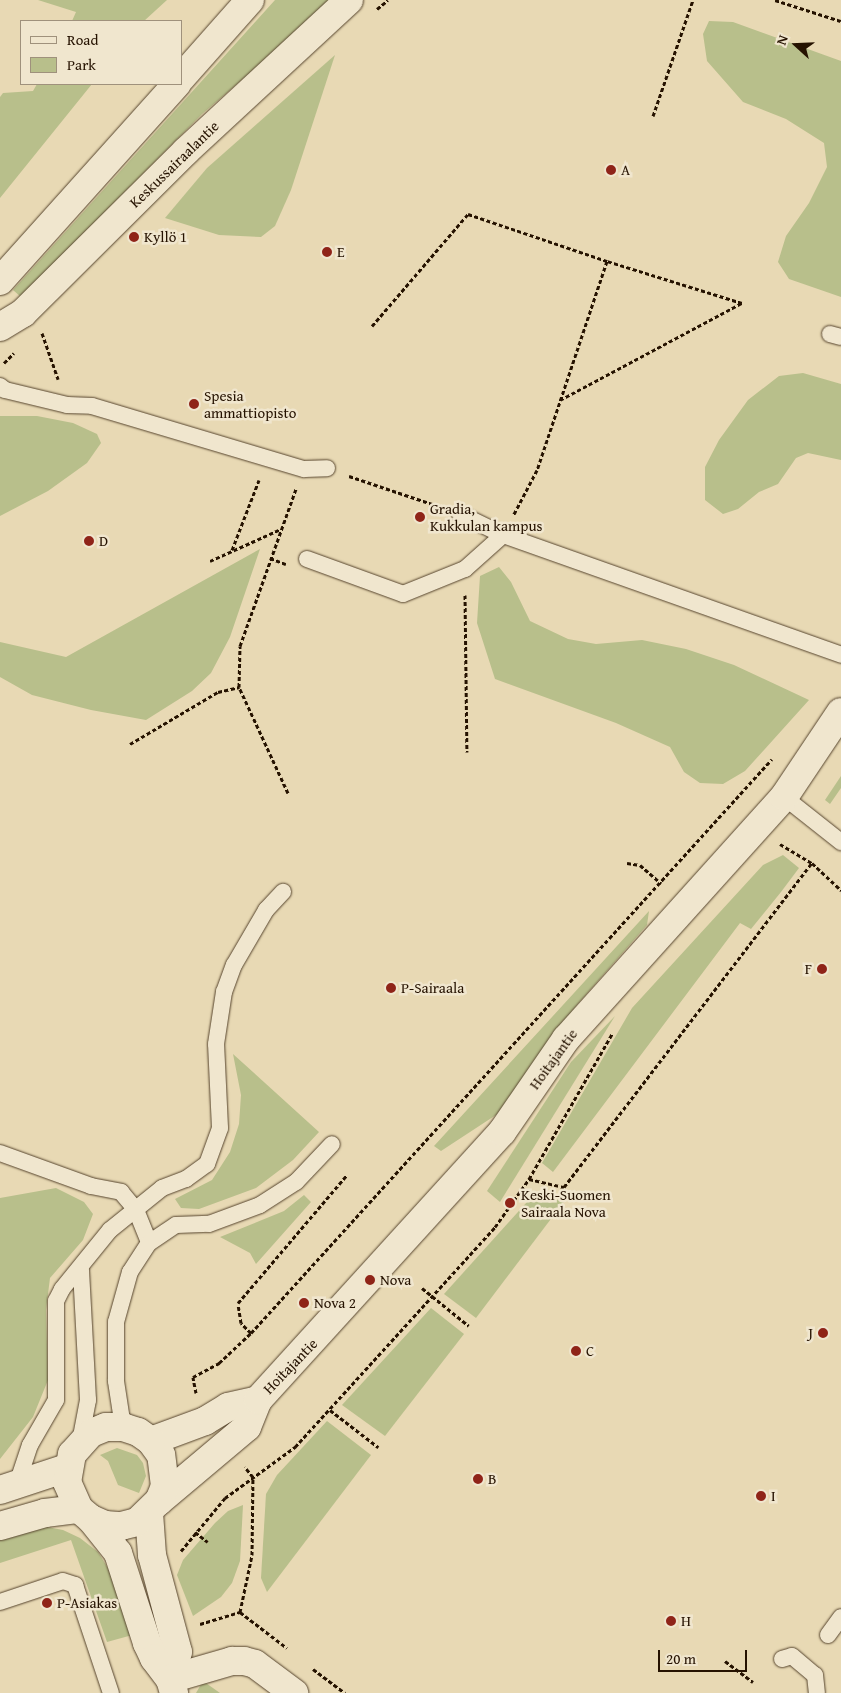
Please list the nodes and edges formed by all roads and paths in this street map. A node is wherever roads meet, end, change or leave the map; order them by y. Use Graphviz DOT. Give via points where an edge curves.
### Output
graph roads {
  1 [pos="250,0"];
  2 [pos="349,0"];
  3 [pos="693,0"];
  4 [pos="775,0"];
  5 [pos="841,21"];
  6 [pos="182,77"];
  7 [pos="175,85"];
  8 [pos="653,116"];
  9 [pos="607,261"];
  10 [pos="0,281"];
  11 [pos="372,326"];
  12 [pos="0,327"];
  13 [pos="40,329"];
  14 [pos="0,386"];
  15 [pos="560,400"];
  16 [pos="67,405"];
  17 [pos="267,459"];
  18 [pos="327,468"];
  19 [pos="304,469"];
  20 [pos="460,514"];
  21 [pos="281,529"];
  22 [pos="503,535"];
  23 [pos="232,550"];
  24 [pos="270,558"];
  25 [pos="307,559"];
  26 [pos="276,560"];
  27 [pos="210,561"];
  28 [pos="465,569"];
  29 [pos="841,655"];
  30 [pos="238,688"];
  31 [pos="841,712"];
  32 [pos="130,744"];
  33 [pos="467,752"];
  34 [pos="777,753"];
  35 [pos="288,793"];
  36 [pos="794,804"];
  37 [pos="841,842"];
  38 [pos="628,863"];
  39 [pos="812,863"];
  40 [pos="661,883"];
  41 [pos="841,890"];
  42 [pos="283,892"];
  43 [pos="617,1024"];
  44 [pos="332,1144"];
  45 [pos="0,1153"];
  46 [pos="346,1176"];
  47 [pos="529,1179"];
  48 [pos="136,1210"];
  49 [pos="149,1243"];
  50 [pos="81,1269"];
  51 [pos="422,1288"];
  52 [pos="432,1297"];
  53 [pos="470,1326"];
  54 [pos="251,1333"];
  55 [pos="258,1400"];
  56 [pos="330,1410"];
  57 [pos="205,1422"];
  58 [pos="123,1427"];
  59 [pos="151,1441"];
  60 [pos="80,1442"];
  61 [pos="226,1446"];
  62 [pos="378,1446"];
  63 [pos="67,1468"];
  64 [pos="253,1477"];
  65 [pos="9,1487"];
  66 [pos="154,1507"];
  67 [pos="85,1514"];
  68 [pos="0,1526"];
  69 [pos="195,1532"];
  70 [pos="208,1542"];
  71 [pos="175,1558"];
  72 [pos="0,1602"];
  73 [pos="240,1612"];
  74 [pos="841,1617"];
  75 [pos="828,1635"];
  76 [pos="782,1659"];
  77 [pos="725,1661"];
  78 [pos="752,1682"];
  79 [pos="172,1686"];
  80 [pos="111,1693"];
  81 [pos="294,1693"];
  82 [pos="817,1693"];
  1 -- 6 [label="street"];
  2 -- 12 [label="street, Keskussairaalantie" via="186,151 22,313"];
  3 -- 8 [label="path"];
  4 -- 5 [label="path"];
  7 -- 10 [label="street"];
  9 -- 11 [label="path" via="468,214"];
  9 -- 15 [label="path"];
  9 -- 15 [label="path" via="742,302"];
  13 -- 16 [label="path"];
  14 -- 16 [label="lane"];
  15 -- 22 [label="path" via="537,470"];
  16 -- 17 [label="lane" via="92,406"];
  17 -- 19 [label="lane"];
  17 -- 23 [label="path"];
  18 -- 19 [label="lane"];
  18 -- 20 [label="path"];
  19 -- 21 [label="path"];
  20 -- 22 [label="lane"];
  21 -- 23 [label="path"];
  21 -- 24 [label="path"];
  22 -- 28 [label="lane"];
  22 -- 29 [label="lane"];
  23 -- 27 [label="path"];
  24 -- 26 [label="path"];
  24 -- 30 [label="path" via="240,646"];
  25 -- 28 [label="lane" via="403,594"];
  28 -- 33 [label="path"];
  30 -- 32 [label="path" via="218,692"];
  30 -- 35 [label="path"];
  31 -- 36 [label="street, Hoitajantie"];
  34 -- 40 [label="path"];
  36 -- 37 [label="lane"];
  36 -- 39 [label="path" via="776,842"];
  36 -- 55 [label="street, Hoitajantie" via="566,1039 496,1138"];
  38 -- 40 [label="path" via="640,865"];
  39 -- 41 [label="path"];
  39 -- 47 [label="path" via="564,1187"];
  40 -- 54 [label="path"];
  42 -- 48 [label="lane" via="266,910 234,964 224,992 216,1044 220,1128 207,1164 186,1179 162,1188"];
  43 -- 47 [label="path"];
  44 -- 49 [label="lane" via="296,1182 260,1205 209,1224 176,1226"];
  45 -- 48 [label="lane" via="92,1186 121,1192"];
  46 -- 54 [label="path" via="238,1303 241,1323"];
  47 -- 52 [label="path" via="495,1227"];
  48 -- 49 [label="lane"];
  48 -- 50 [label="lane" via="110,1230"];
  49 -- 58 [label="lane" via="130,1272 116,1322 116,1381"];
  50 -- 60 [label="lane" via="88,1400"];
  50 -- 65 [label="lane" via="62,1289 56,1301 56,1400"];
  51 -- 52 [label="path"];
  52 -- 53 [label="path"];
  52 -- 56 [label="path"];
  54 -- 57 [label="path" via="219,1363 194,1377 199,1410"];
  55 -- 57 [label="street, Hoitajantie" via="228,1407"];
  55 -- 61 [label="street, Hoitajantie" via="247,1427"];
  56 -- 62 [label="path"];
  56 -- 64 [label="path" via="296,1447"];
  57 -- 59 [label="street, Hoitajantie"];
  58 -- 59 [label="street"];
  58 -- 60 [label="street" via="106,1427"];
  59 -- 66 [label="street" via="166,1470 165,1486"];
  60 -- 63 [label="street"];
  61 -- 64 [label="path"];
  61 -- 66 [label="street, Hoitajantie"];
  63 -- 65 [label="street"];
  63 -- 67 [label="street" via="70,1496"];
  64 -- 69 [label="path" via="225,1498"];
  64 -- 73 [label="path" via="252,1554"];
  66 -- 67 [label="street" via="137,1522 122,1526 105,1525"];
  66 -- 79 [label="street" via="152,1555 178,1652"];
  67 -- 68 [label="street" via="45,1513"];
  67 -- 79 [label="street" via="118,1553 147,1643"];
  69 -- 70 [label="path"];
  69 -- 71 [label="path"];
  72 -- 80 [label="lane" via="63,1581 75,1585"];
  74 -- 75 [label="lane"];
  76 -- 82 [label="lane" via="792,1656 815,1675"];
  77 -- 78 [label="path"];
  79 -- 81 [label="street" via="232,1661 244,1661 255,1664"];
}
